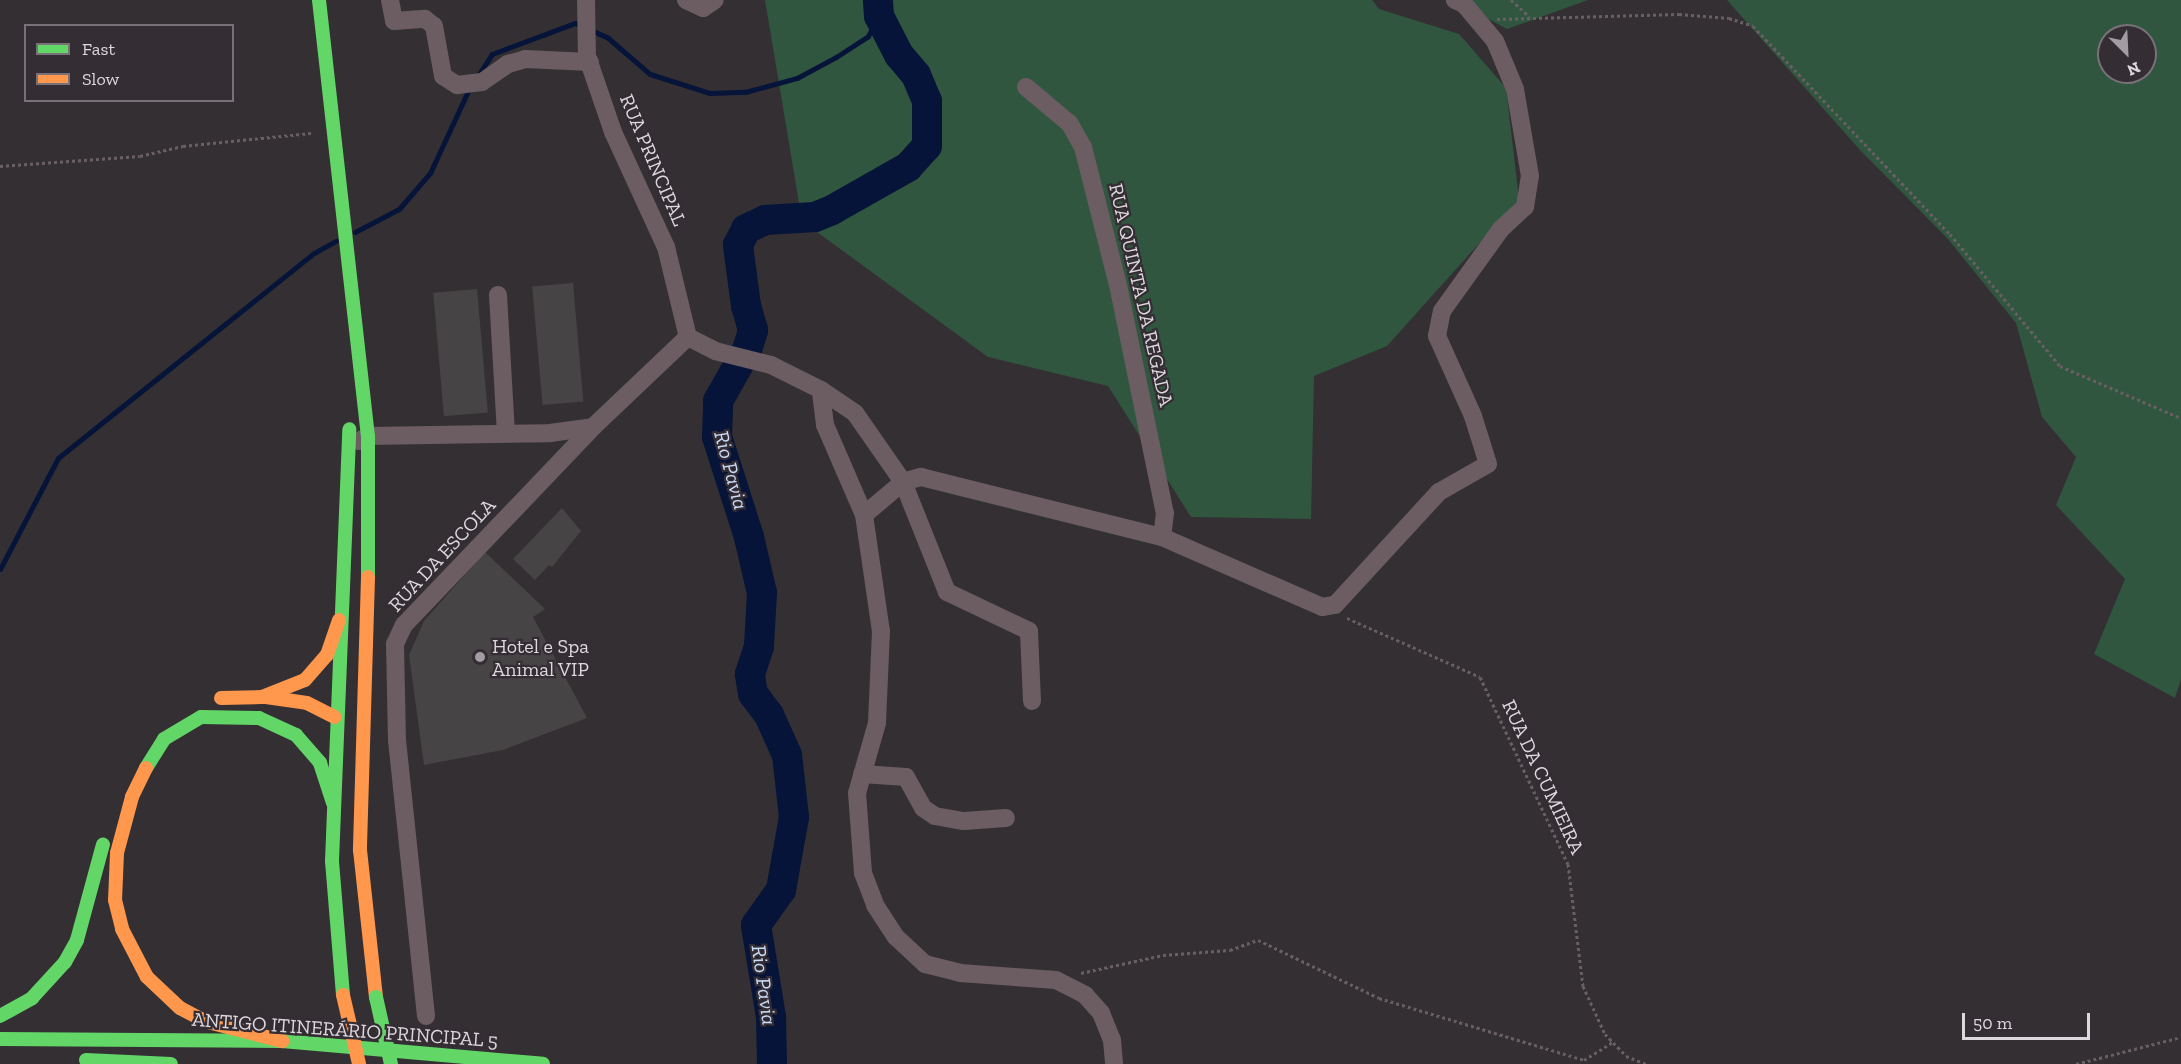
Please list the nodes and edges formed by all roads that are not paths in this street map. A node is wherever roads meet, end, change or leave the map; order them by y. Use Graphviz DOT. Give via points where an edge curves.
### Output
graph roads {
  1 [pos="319,0"];
  2 [pos="390,0"];
  3 [pos="686,0"];
  4 [pos="1455,0"];
  5 [pos="709,4"];
  6 [pos="586,8"];
  7 [pos="590,63"];
  8 [pos="1026,87"];
  9 [pos="351,295"];
  10 [pos="498,295"];
  11 [pos="688,337"];
  12 [pos="349,369"];
  13 [pos="821,390"];
  14 [pos="363,392"];
  15 [pos="593,427"];
  16 [pos="506,433"];
  17 [pos="368,436"];
  18 [pos="405,437"];
  19 [pos="349,459"];
  20 [pos="369,472"];
  21 [pos="903,482"];
  22 [pos="864,515"];
  23 [pos="1162,537"];
  24 [pos="339,620"];
  25 [pos="365,674"];
  26 [pos="262,697"];
  27 [pos="205,700"];
  28 [pos="1032,701"];
  29 [pos="334,717"];
  30 [pos="259,718"];
  31 [pos="862,774"];
  32 [pos="119,786"];
  33 [pos="333,803"];
  34 [pos="1006,818"];
  35 [pos="360,850"];
  36 [pos="0,1016"];
  37 [pos="426,1016"];
  38 [pos="0,1039"];
  39 [pos="282,1041"];
  40 [pos="76,1060"];
  41 [pos="147,1063"];
  42 [pos="171,1064"];
  43 [pos="359,1064"];
  44 [pos="392,1064"];
  45 [pos="543,1064"];
  46 [pos="1114,1064"];
  1 -- 9 [label="main road"];
  2 -- 7 [label="street" via="394,21 425,19 434,26 443,76 459,85 482,82 508,64 525,59"];
  3 -- 5 [label="street"];
  4 -- 23 [label="street" via="1477,17 1495,41 1515,89 1530,176 1525,207 1501,229 1442,311 1437,336 1473,416 1488,464 1439,492 1335,605 1322,607"];
  6 -- 7 [label="street, RUA PRINCIPAL"];
  7 -- 11 [label="street, RUA PRINCIPAL" via="614,132 666,247"];
  8 -- 23 [label="street, RUA QUINTA DA REGADA" via="1070,124 1083,147 1118,285 1166,513"];
  9 -- 12 [label="main road"];
  9 -- 14 [label="main road"];
  10 -- 16 [label="street"];
  11 -- 13 [label="street" via="771,365"];
  11 -- 15 [label="street, RUA DA ESCOLA"];
  12 -- 17 [label="street" via="357,386 359,427"];
  12 -- 19 [label="main road"];
  13 -- 21 [label="street" via="855,413"];
  13 -- 22 [label="street" via="825,425"];
  14 -- 17 [label="main road"];
  14 -- 18 [label="street" via="383,427"];
  15 -- 16 [label="street" via="550,433"];
  15 -- 37 [label="street, RUA DA ESCOLA" via="404,626 395,644 397,740"];
  16 -- 18 [label="street"];
  17 -- 18 [label="street"];
  17 -- 19 [label="street" via="354,447"];
  17 -- 20 [label="main road"];
  18 -- 20 [label="street" via="376,450"];
  19 -- 24 [label="main road"];
  20 -- 25 [label="main road"];
  21 -- 22 [label="street"];
  21 -- 23 [label="street" via="921,477"];
  21 -- 28 [label="street" via="947,592 1029,631"];
  22 -- 31 [label="street" via="881,631 877,723"];
  24 -- 26 [label="main road" via="327,655 313,673 295,686"];
  24 -- 29 [label="main road"];
  25 -- 29 [label="main road" via="351,707"];
  25 -- 35 [label="main road"];
  26 -- 27 [label="main road"];
  26 -- 29 [label="main road" via="307,703"];
  29 -- 30 [label="main road" via="307,722"];
  29 -- 33 [label="main road"];
  29 -- 35 [label="main road" via="348,739 350,822"];
  30 -- 33 [label="main road" via="289,731 309,747 320,763"];
  30 -- 39 [label="main road" via="201,717 164,739 148,764 127,814 117,853 115,900 134,958 147,977 180,1008 204,1021"];
  31 -- 34 [label="street" via="906,777 923,808 935,816 964,821"];
  31 -- 46 [label="street" via="857,793 863,873 875,905 896,937 926,964 960,973 1056,980 1085,995 1101,1013 1112,1040"];
  32 -- 36 [label="main road" via="77,939 65,962 32,998"];
  33 -- 43 [label="main road, bridge" via="332,893 343,995"];
  35 -- 44 [label="main road, bridge" via="376,998"];
  38 -- 39 [label="main road, ANTIGO ITINERÁRIO PRINCIPAL 5"];
  39 -- 45 [label="main road, ANTIGO ITINERÁRIO PRINCIPAL 5"];
  40 -- 41 [label="main road"];
  41 -- 42 [label="main road"];
}
